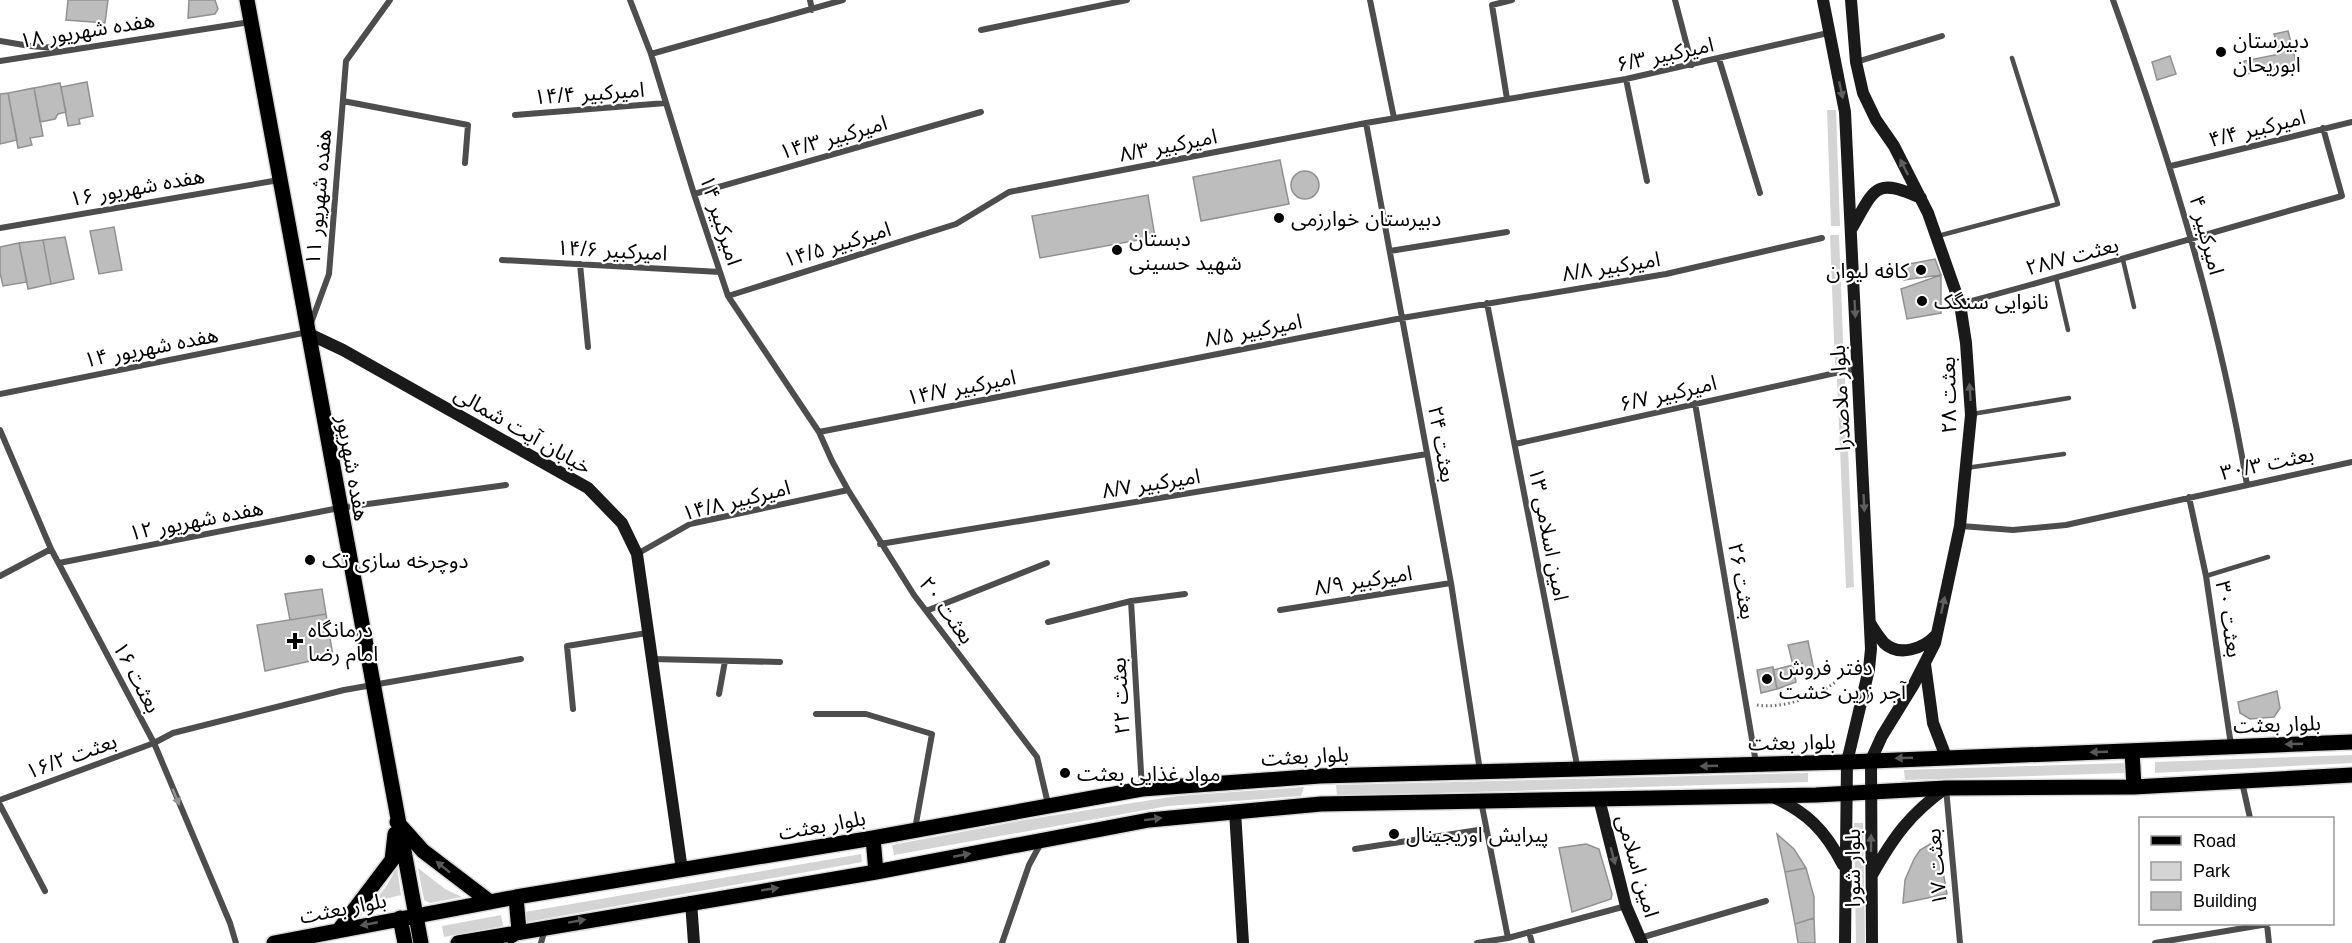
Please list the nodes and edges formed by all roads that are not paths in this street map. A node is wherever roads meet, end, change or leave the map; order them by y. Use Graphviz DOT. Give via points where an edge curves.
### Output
graph roads {
  1 [pos="247,0"];
  2 [pos="390,0"];
  3 [pos="630,0"];
  4 [pos="810,0"];
  5 [pos="843,0"];
  6 [pos="1127,0"];
  7 [pos="1370,0"];
  8 [pos="1512,0"];
  9 [pos="1675,0"];
  10 [pos="1823,0"];
  11 [pos="1851,0"];
  12 [pos="2113,0"];
  13 [pos="812,10"];
  14 [pos="250,22"];
  15 [pos="981,30"];
  16 [pos="1828,33"];
  17 [pos="1942,36"];
  18 [pos="0,41"];
  19 [pos="74,48"];
  20 [pos="651,54"];
  21 [pos="2012,58"];
  22 [pos="1719,59"];
  23 [pos="0,61"];
  24 [pos="1856,62"];
  25 [pos="1692,65"];
  26 [pos="1626,80"];
  27 [pos="1507,99"];
  28 [pos="343,101"];
  29 [pos="666,103"];
  30 [pos="981,112"];
  31 [pos="515,115"];
  32 [pos="1394,118"];
  33 [pos="2352,122"];
  34 [pos="1366,123"];
  35 [pos="2323,129"];
  36 [pos="465,163"];
  37 [pos="2171,166"];
  38 [pos="279,180"];
  39 [pos="1647,181"];
  40 [pos="1760,193"];
  41 [pos="694,194"];
  42 [pos="1921,198"];
  43 [pos="956,224"];
  44 [pos="0,228"];
  45 [pos="1851,229"];
  46 [pos="1507,232"];
  47 [pos="1936,236"];
  48 [pos="2192,237"];
  49 [pos="1822,238"];
  50 [pos="1390,251"];
  51 [pos="502,260"];
  52 [pos="2123,260"];
  53 [pos="580,264"];
  54 [pos="720,272"];
  55 [pos="2056,278"];
  56 [pos="728,296"];
  57 [pos="1487,303"];
  58 [pos="1960,304"];
  59 [pos="2134,307"];
  60 [pos="1402,318"];
  61 [pos="2068,330"];
  62 [pos="307,333"];
  63 [pos="588,347"];
  64 [pos="1858,368"];
  65 [pos="1111,375"];
  66 [pos="0,393"];
  67 [pos="2069,398"];
  68 [pos="1695,403"];
  69 [pos="1971,415"];
  70 [pos="0,430"];
  71 [pos="819,432"];
  72 [pos="1515,444"];
  73 [pos="1428,454"];
  74 [pos="2064,454"];
  75 [pos="2352,462"];
  76 [pos="1965,468"];
  77 [pos="507,484"];
  78 [pos="2247,485"];
  79 [pos="848,490"];
  80 [pos="2189,497"];
  81 [pos="339,508"];
  82 [pos="1960,526"];
  83 [pos="880,544"];
  84 [pos="51,549"];
  85 [pos="637,554"];
  86 [pos="2268,557"];
  87 [pos="59,563"];
  88 [pos="1047,563"];
  89 [pos="0,576"];
  90 [pos="2206,576"];
  91 [pos="1451,583"];
  92 [pos="1185,594"];
  93 [pos="1131,601"];
  94 [pos="1281,610"];
  95 [pos="926,611"];
  96 [pos="1048,622"];
  97 [pos="1870,623"];
  98 [pos="646,633"];
  99 [pos="1937,634"];
  100 [pos="521,659"];
  101 [pos="650,659"];
  102 [pos="725,661"];
  103 [pos="780,662"];
  104 [pos="1925,664"];
  105 [pos="372,685"];
  106 [pos="719,694"];
  107 [pos="573,709"];
  108 [pos="816,714"];
  109 [pos="2352,742"];
  110 [pos="154,743"];
  111 [pos="2231,746"];
  112 [pos="2132,751"];
  113 [pos="1946,757"];
  114 [pos="1871,760"];
  115 [pos="1847,762"];
  116 [pos="1756,764"];
  117 [pos="1579,770"];
  118 [pos="1480,772"];
  119 [pos="2352,775"];
  120 [pos="2242,782"];
  121 [pos="2134,787"];
  122 [pos="1946,788"];
  123 [pos="1142,789"];
  124 [pos="1846,794"];
  125 [pos="1870,794"];
  126 [pos="1770,796"];
  127 [pos="1599,799"];
  128 [pos="0,800"];
  129 [pos="1481,801"];
  130 [pos="1048,804"];
  131 [pos="0,806"];
  132 [pos="1235,811"];
  133 [pos="2250,817"];
  134 [pos="397,822"];
  135 [pos="1485,829"];
  136 [pos="915,830"];
  137 [pos="873,838"];
  138 [pos="1043,839"];
  139 [pos="1354,849"];
  140 [pos="682,870"];
  141 [pos="1845,870"];
  142 [pos="876,872"];
  143 [pos="1871,876"];
  144 [pos="45,891"];
  145 [pos="516,897"];
  146 [pos="1766,901"];
  147 [pos="490,902"];
  148 [pos="691,902"];
  149 [pos="1626,906"];
  150 [pos="408,917"];
  151 [pos="2261,925"];
  152 [pos="2267,925"];
  153 [pos="546,927"];
  154 [pos="339,930"];
  155 [pos="519,931"];
  156 [pos="1529,932"];
  157 [pos="1508,938"];
  158 [pos="1641,941"];
  159 [pos="1491,942"];
  160 [pos="236,943"];
  161 [pos="274,943"];
  162 [pos="405,943"];
  163 [pos="421,943"];
  164 [pos="458,943"];
  165 [pos="498,943"];
  166 [pos="541,943"];
  167 [pos="694,943"];
  168 [pos="1002,943"];
  169 [pos="1243,943"];
  170 [pos="1477,943"];
  171 [pos="1532,943"];
  172 [pos="1845,943"];
  173 [pos="1872,943"];
  174 [pos="1960,943"];
  175 [pos="2155,943"];
  176 [pos="2269,943"];
  1 -- 14 [label="main road, هفده شهریور"];
  2 -- 28 [label="street, هفده شهریور ۱۱" via="346,61"];
  3 -- 20 [label="street, امیرکبیر ۱۴"];
  4 -- 13 [label="street"];
  5 -- 13 [label="street"];
  6 -- 15 [label="street"];
  7 -- 32 [label="street"];
  8 -- 27 [label="street" via="1492,5"];
  9 -- 25 [label="street"];
  10 -- 16 [label="main road, بلوار ملاصدرا"];
  11 -- 24 [label="main road, بعثت ۲۸"];
  12 -- 37 [label="street, امیرکبیر ۴"];
  13 -- 20 [label="street"];
  14 -- 19 [label="street, هفده شهریور ۱۸"];
  14 -- 38 [label="main road, هفده شهریور"];
  16 -- 22 [label="street, امیرکبیر ۶/۳"];
  16 -- 45 [label="main road, بلوار ملاصدرا, one-way" via="1845,112"];
  17 -- 24 [label="street"];
  18 -- 19 [label="street"];
  19 -- 23 [label="street, هفده شهریور ۱۸"];
  20 -- 29 [label="street, امیرکبیر ۱۴"];
  21 -- 47 [label="lane" via="2058,204"];
  22 -- 25 [label="street, امیرکبیر ۶/۳"];
  22 -- 40 [label="street"];
  42 -- 24 [label="main road, بعثت ۲۸, one-way" via="1863,93"];
  25 -- 26 [label="street, امیرکبیر ۶/۳"];
  26 -- 27 [label="street, امیرکبیر ۶/۳"];
  26 -- 39 [label="street"];
  27 -- 32 [label="street, امیرکبیر ۶/۳"];
  28 -- 36 [label="street" via="468,124"];
  28 -- 62 [label="street, هفده شهریور ۱۱" via="329,274"];
  29 -- 31 [label="street, امیرکبیر ۱۴/۴"];
  29 -- 41 [label="street, امیرکبیر ۱۴"];
  30 -- 41 [label="street, امیرکبیر ۱۴/۳"];
  32 -- 34 [label="street, امیرکبیر ۸/۳"];
  33 -- 35 [label="street, امیرکبیر ۴/۴"];
  34 -- 43 [label="street, امیرکبیر ۸/۳" via="1009,192"];
  34 -- 50 [label="street, بعثت ۲۴"];
  35 -- 37 [label="street, امیرکبیر ۴/۴"];
  35 -- 48 [label="street, بعثت ۲۸/۷" via="2342,196"];
  37 -- 48 [label="street, امیرکبیر ۴"];
  38 -- 44 [label="street, هفده شهریور ۱۶"];
  38 -- 62 [label="main road, هفده شهریور"];
  41 -- 54 [label="street, امیرکبیر ۱۴"];
  42 -- 45 [label="main road" via="1886,186 1875,192"];
  42 -- 47 [label="main road, بعثت ۲۸"];
  43 -- 56 [label="street, امیرکبیر ۱۴/۵"];
  45 -- 64 [label="main road, بلوار ملاصدرا, one-way"];
  46 -- 50 [label="street"];
  47 -- 58 [label="main road, بعثت ۲۸"];
  48 -- 52 [label="street, بعثت ۲۸/۷"];
  48 -- 78 [label="street, امیرکبیر ۴" via="2235,410"];
  49 -- 57 [label="street, امیرکبیر ۸/۸" via="1666,274"];
  50 -- 60 [label="street, بعثت ۲۴"];
  51 -- 53 [label="street, امیرکبیر ۱۴/۶"];
  52 -- 55 [label="street, بعثت ۲۸/۷"];
  52 -- 59 [label="lane"];
  53 -- 54 [label="street, امیرکبیر ۱۴/۶"];
  53 -- 63 [label="street"];
  54 -- 56 [label="street, امیرکبیر ۱۴"];
  55 -- 58 [label="street, بعثت ۲۸/۷"];
  55 -- 61 [label="lane"];
  56 -- 71 [label="street, امیرکبیر ۱۴"];
  57 -- 60 [label="street, امیرکبیر ۸/۸"];
  57 -- 72 [label="street, امین اسلامی ۱۳"];
  69 -- 58 [label="main road, بعثت ۲۸, one-way"];
  60 -- 65 [label="street, امیرکبیر ۸/۵"];
  60 -- 73 [label="street, بعثت ۲۴"];
  62 -- 66 [label="street, هفده شهریور ۱۴"];
  62 -- 81 [label="main road, هفده شهریور"];
  62 -- 85 [label="main road, خیابان آیت شمالی" via="588,488 622,523"];
  64 -- 68 [label="street, امیرکبیر ۶/۷"];
  64 -- 97 [label="main road, بلوار ملاصدرا, one-way"];
  65 -- 71 [label="street, امیرکبیر ۱۴/۷"];
  67 -- 69 [label="lane"];
  68 -- 72 [label="street, امیرکبیر ۶/۷"];
  68 -- 116 [label="street, بعثت ۲۶"];
  69 -- 76 [label="main road, بعثت ۲۸"];
  70 -- 84 [label="street, بعثت ۱۶"];
  71 -- 79 [label="street, بعثت ۲۰"];
  72 -- 117 [label="street, امین اسلامی ۱۳"];
  73 -- 83 [label="street, امیرکبیر ۸/۷"];
  73 -- 91 [label="street, بعثت ۲۴"];
  74 -- 76 [label="lane"];
  75 -- 78 [label="street, بعثت ۳۰/۳"];
  76 -- 82 [label="main road, بعثت ۲۸"];
  77 -- 81 [label="street, هفده شهریور ۱۲"];
  78 -- 80 [label="street, بعثت ۳۰/۳"];
  79 -- 83 [label="street, بعثت ۲۰"];
  79 -- 85 [label="street, امیرکبیر ۱۴/۸" via="690,524"];
  80 -- 82 [label="street, بعثت ۳۰/۳" via="2066,525 2013,530"];
  80 -- 90 [label="street, بعثت ۳۰"];
  81 -- 87 [label="street, هفده شهریور ۱۲"];
  81 -- 105 [label="main road, هفده شهریور"];
  99 -- 82 [label="main road, بعثت ۲۸, one-way"];
  83 -- 95 [label="street, بعثت ۲۰"];
  84 -- 87 [label="street, بعثت ۱۶"];
  84 -- 89 [label="street"];
  85 -- 98 [label="main road, خیابان آیت شمالی"];
  86 -- 90 [label="lane"];
  87 -- 110 [label="street, بعثت ۱۶"];
  88 -- 95 [label="street"];
  90 -- 111 [label="street, بعثت ۳۰"];
  91 -- 94 [label="street, امیرکبیر ۸/۹"];
  91 -- 118 [label="street, بعثت ۲۴"];
  92 -- 93 [label="street"];
  93 -- 96 [label="street"];
  93 -- 123 [label="street, بعثت ۲۲"];
  95 -- 130 [label="street, بعثت ۲۰" via="1037,757"];
  97 -- 99 [label="main road" via="1885,643 1897,651 1928,644"];
  97 -- 115 [label="main road, بلوار ملاصدرا" via="1869,669"];
  98 -- 101 [label="main road, خیابان آیت شمالی"];
  98 -- 107 [label="street" via="567,646"];
  99 -- 104 [label="main road, بعثت ۲۸"];
  100 -- 105 [label="street, بعثت ۱۶/۲"];
  101 -- 102 [label="street"];
  101 -- 140 [label="main road, خیابان آیت شمالی"];
  102 -- 103 [label="street"];
  102 -- 106 [label="street"];
  104 -- 113 [label="main road" via="1933,723"];
  104 -- 114 [label="main road, بعثت ۲۸"];
  105 -- 110 [label="street, بعثت ۱۶/۲" via="173,733"];
  105 -- 134 [label="main road, هفده شهریور"];
  108 -- 136 [label="street" via="866,714 932,734"];
  109 -- 111 [label="main road, بلوار بعثت, one-way"];
  110 -- 128 [label="street, بعثت ۱۶/۲"];
  110 -- 160 [label="street, بعثت ۱۶, one-way"];
  111 -- 112 [label="main road, بلوار بعثت"];
  112 -- 113 [label="main road, بلوار بعثت, one-way"];
  112 -- 121 [label="main road"];
  113 -- 114 [label="main road, بلوار بعثت, one-way"];
  114 -- 115 [label="main road, بلوار بعثت"];
  114 -- 125 [label="main road, بعثت ۲۸"];
  115 -- 116 [label="main road, بلوار بعثت"];
  115 -- 124 [label="main road, بلوار ملاصدرا"];
  116 -- 117 [label="main road, بلوار بعثت, one-way"];
  117 -- 118 [label="main road, بلوار بعثت"];
  118 -- 123 [label="main road, بلوار بعثت" via="1269,778"];
  119 -- 120 [label="main road"];
  120 -- 121 [label="main road"];
  120 -- 133 [label="street"];
  121 -- 122 [label="main road"];
  122 -- 125 [label="main road"];
  122 -- 143 [label="main road" via="1901,827"];
  122 -- 174 [label="street, بعثت ۱۷"];
  123 -- 130 [label="main road, بلوار بعثت"];
  124 -- 125 [label="main road"];
  124 -- 126 [label="main road"];
  124 -- 141 [label="main road, بلوار شورا"];
  143 -- 125 [label="main road, بلوار شورا, one-way"];
  126 -- 127 [label="main road"];
  126 -- 141 [label="main road" via="1793,806 1813,822 1832,844"];
  127 -- 129 [label="main road"];
  127 -- 149 [label="main road, امین اسلامی, one-way"];
  129 -- 132 [label="main road" via="1321,804"];
  129 -- 135 [label="street"];
  130 -- 136 [label="main road, بلوار بعثت"];
  131 -- 144 [label="street"];
  138 -- 132 [label="main road, one-way" via="1149,820"];
  132 -- 169 [label="main road"];
  147 -- 134 [label="main road, one-way" via="423,851"];
  134 -- 150 [label="main road, هفده شهریور"];
  134 -- 154 [label="main road" via="392,860"];
  135 -- 139 [label="street"];
  135 -- 157 [label="street"];
  136 -- 137 [label="main road, بلوار بعثت"];
  137 -- 140 [label="main road, بلوار بعثت"];
  137 -- 142 [label="main road"];
  142 -- 138 [label="main road, one-way"];
  138 -- 168 [label="street" via="1029,865"];
  140 -- 145 [label="main road, بلوار بعثت"];
  141 -- 172 [label="main road, بلوار شورا"];
  148 -- 142 [label="main road, one-way"];
  143 -- 173 [label="main road, بلوار شورا"];
  145 -- 147 [label="main road, بلوار بعثت"];
  145 -- 155 [label="main road"];
  146 -- 158 [label="street"];
  147 -- 150 [label="main road, بلوار بعثت"];
  153 -- 148 [label="main road, one-way"];
  148 -- 167 [label="main road"];
  149 -- 156 [label="street"];
  149 -- 158 [label="main road, امین اسلامی"];
  150 -- 154 [label="main road, بلوار بعثت, one-way"];
  150 -- 162 [label="main road"];
  150 -- 163 [label="main road, هفده شهریور"];
  151 -- 175 [label="street"];
  152 -- 176 [label="street"];
  153 -- 155 [label="main road"];
  153 -- 166 [label="street"];
  154 -- 161 [label="main road, بلوار بعثت"];
  155 -- 164 [label="main road"];
  155 -- 165 [label="main road"];
  156 -- 157 [label="street"];
  156 -- 171 [label="street"];
  157 -- 159 [label="street"];
  159 -- 170 [label="street"];
}
